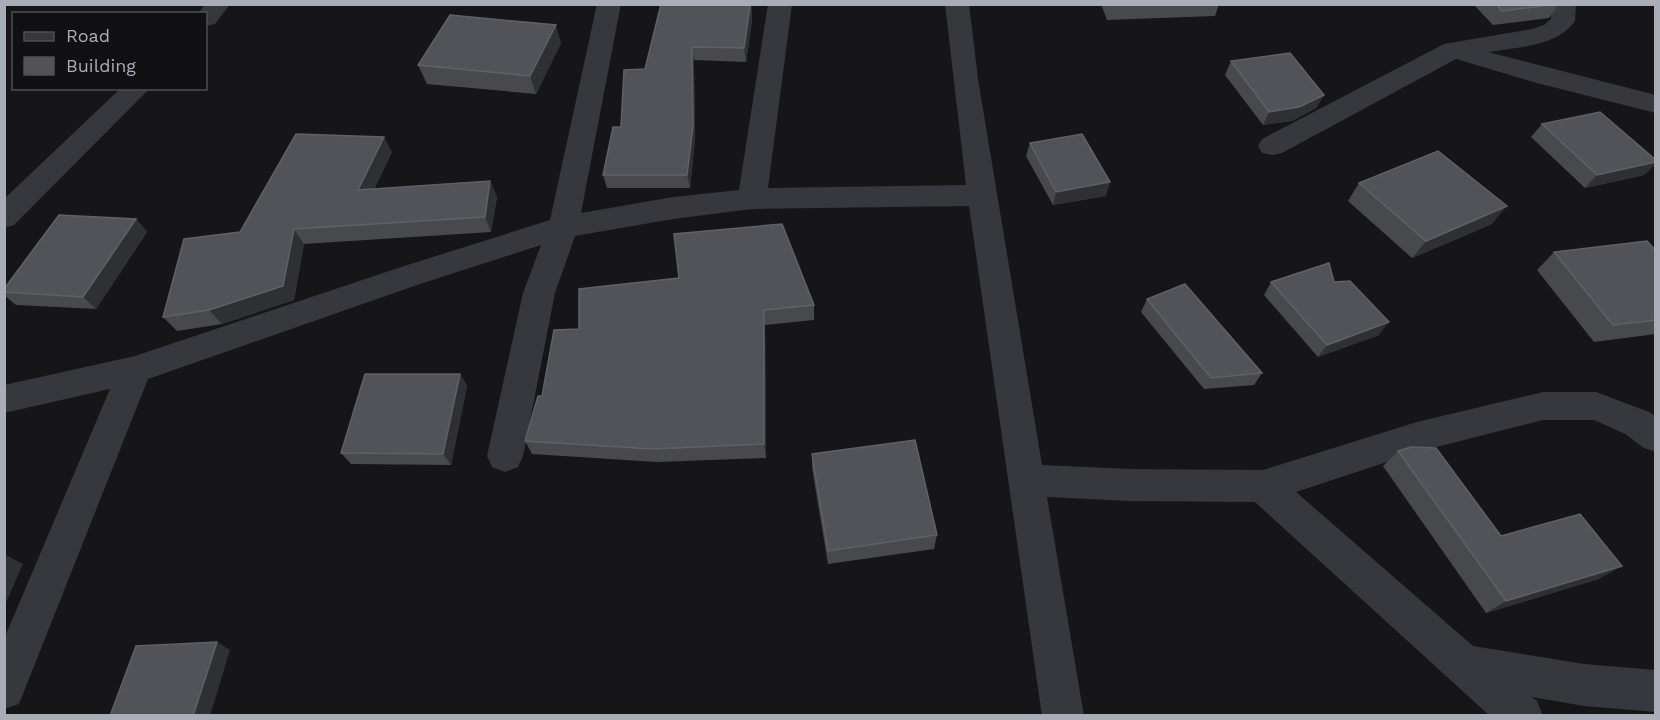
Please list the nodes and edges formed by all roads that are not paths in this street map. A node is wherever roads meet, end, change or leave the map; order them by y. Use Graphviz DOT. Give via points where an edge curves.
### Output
graph roads {
  1 [pos="218,4"];
  2 [pos="609,4"];
  3 [pos="780,4"];
  4 [pos="957,4"];
  5 [pos="1564,4"];
  6 [pos="207,18"];
  7 [pos="1453,50"];
  8 [pos="135,90"];
  9 [pos="1656,104"];
  10 [pos="1272,146"];
  11 [pos="982,195"];
  12 [pos="752,199"];
  13 [pos="4,217"];
  14 [pos="563,227"];
  15 [pos="135,370"];
  16 [pos="4,399"];
  17 [pos="1656,437"];
  18 [pos="505,456"];
  19 [pos="1028,480"];
  20 [pos="1263,486"];
  21 [pos="1467,664"];
  22 [pos="4,689"];
  23 [pos="1656,691"];
  24 [pos="1063,716"];
  25 [pos="1522,716"];
  1 -- 6 [label="street"];
  2 -- 14 [label="street"];
  3 -- 12 [label="street"];
  4 -- 11 [label="street"];
  5 -- 7 [label="street" via="1563,21 1553,30"];
  7 -- 9 [label="street"];
  7 -- 10 [label="street"];
  8 -- 13 [label="street"];
  11 -- 12 [label="street"];
  11 -- 19 [label="street"];
  12 -- 14 [label="street"];
  14 -- 15 [label="street"];
  14 -- 18 [label="street" via="539,293"];
  15 -- 16 [label="street"];
  15 -- 22 [label="street"];
  17 -- 20 [label="street" via="1637,423 1596,406 1543,406 1417,437"];
  19 -- 20 [label="street"];
  19 -- 24 [label="street"];
  20 -- 21 [label="street"];
  21 -- 23 [label="street" via="1584,685"];
  21 -- 25 [label="street"];
}
